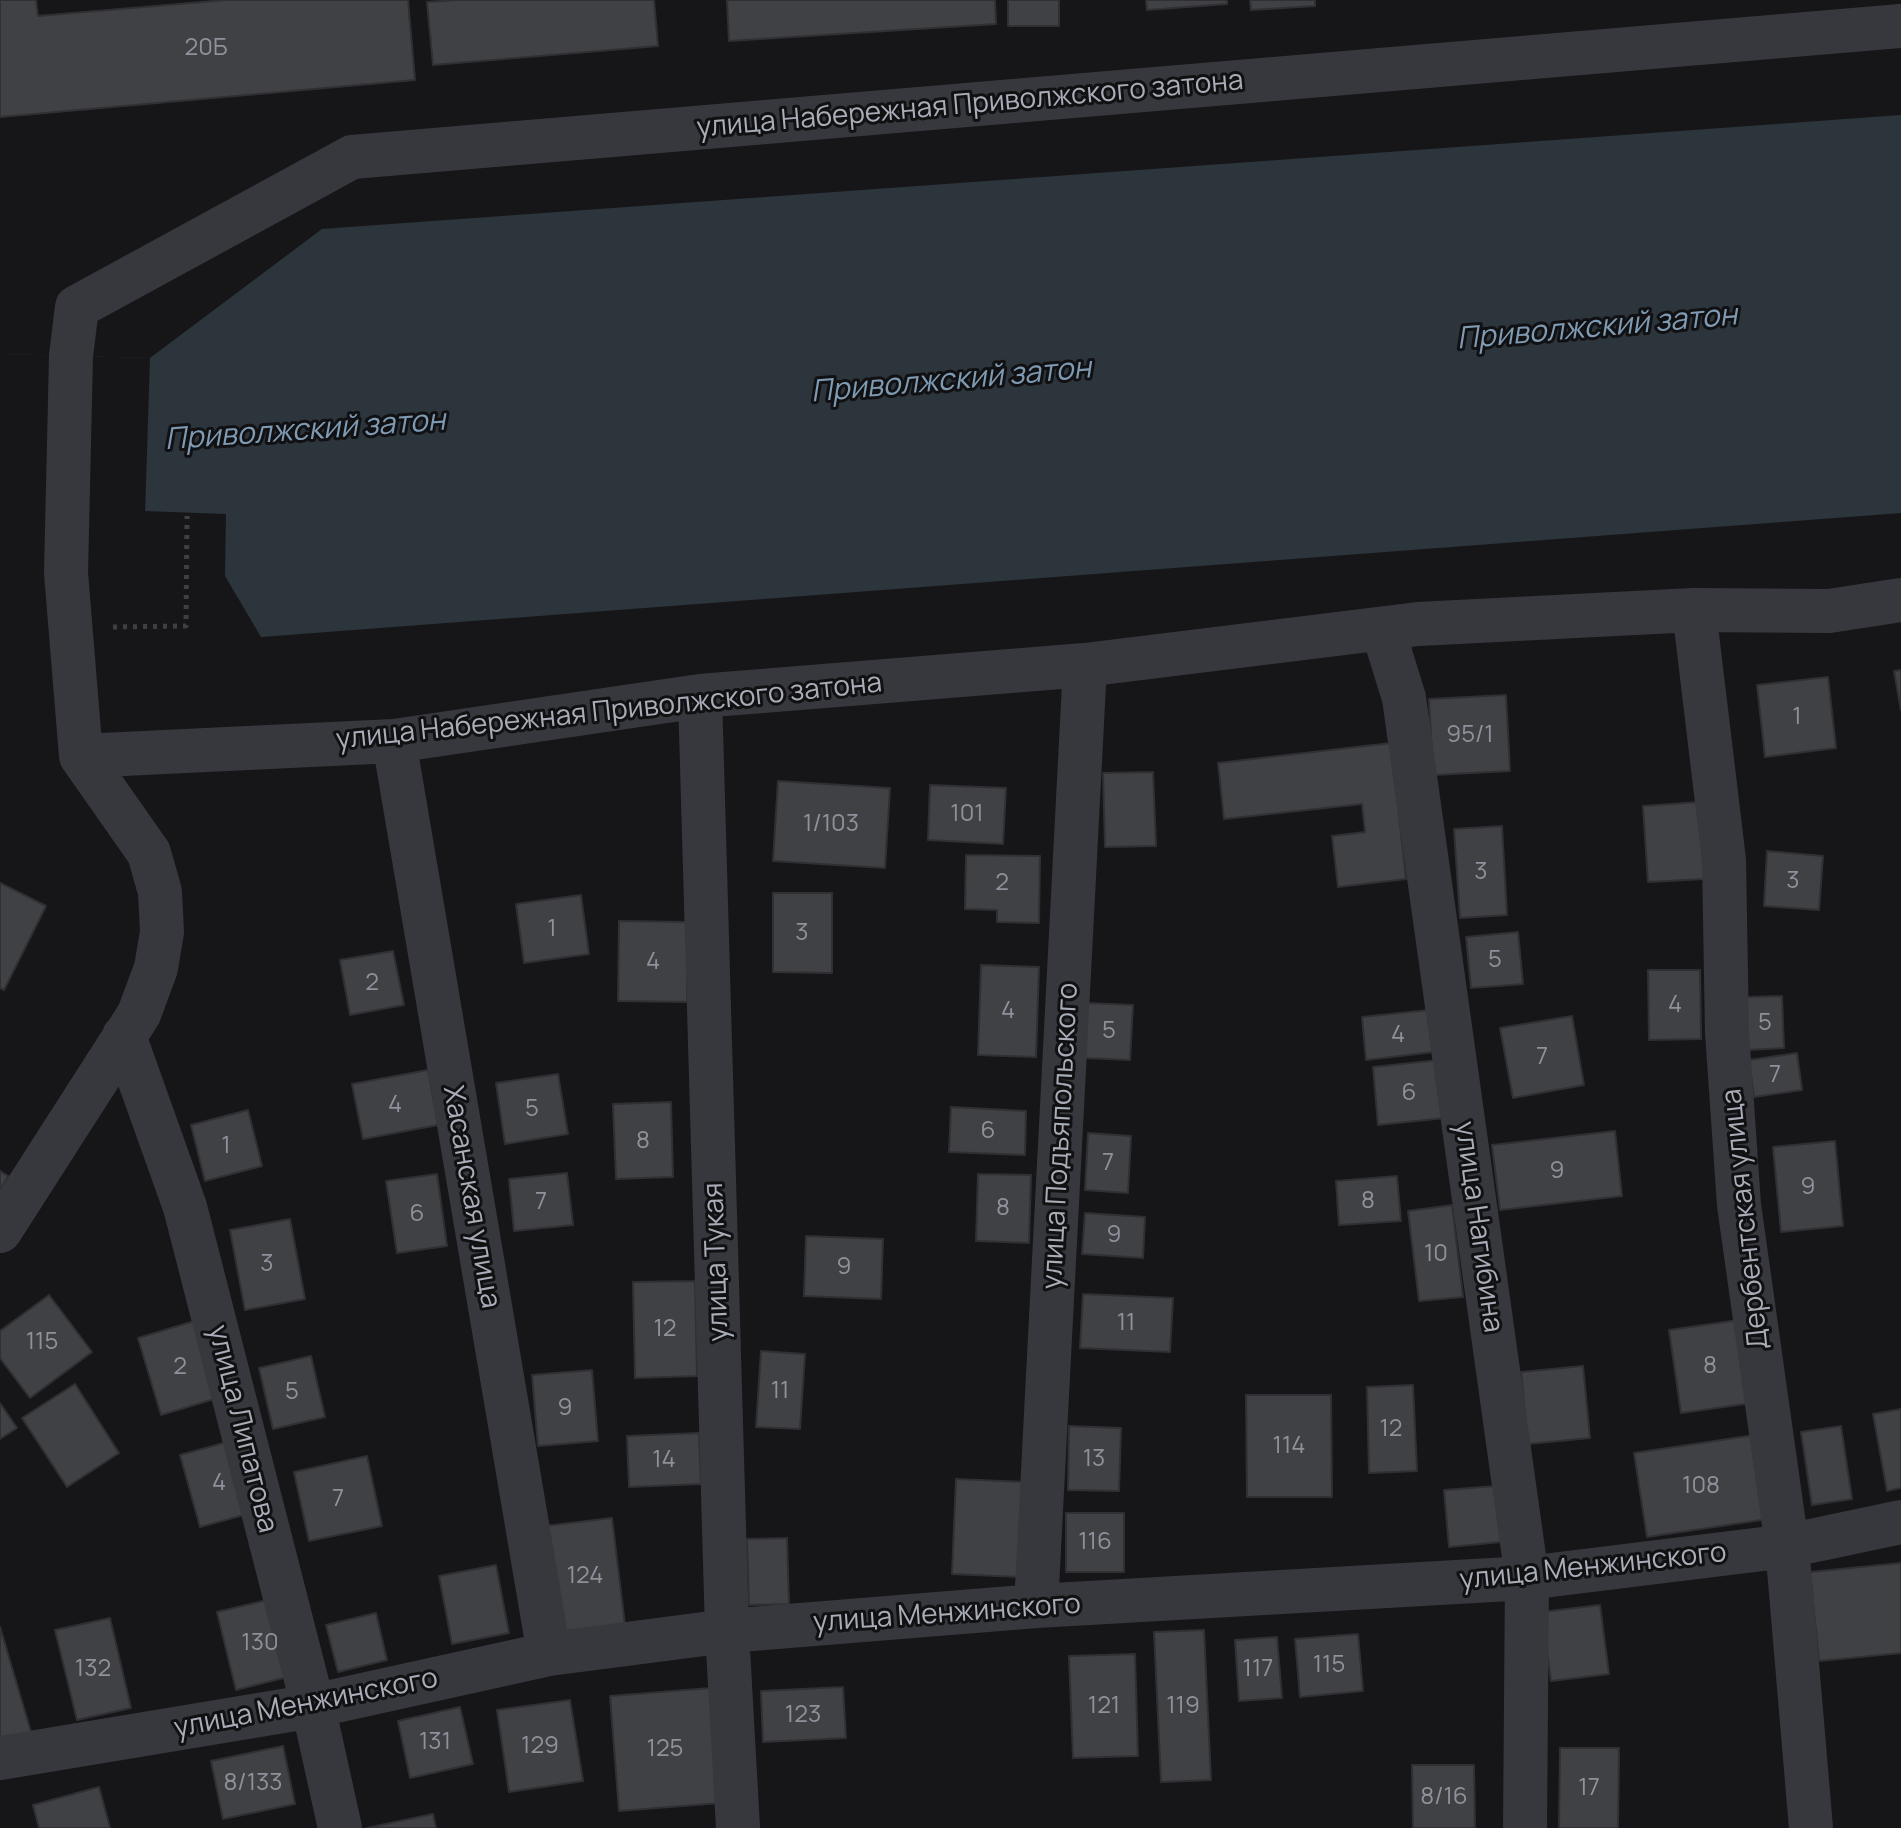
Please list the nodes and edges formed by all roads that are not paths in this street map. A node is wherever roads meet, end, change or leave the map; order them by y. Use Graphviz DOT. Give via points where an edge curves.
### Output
graph roads {
  1 [pos="1901,26"];
  2 [pos="1901,600"];
  3 [pos="1694,610"];
  4 [pos="1383,630"];
  5 [pos="1085,665"];
  6 [pos="700,696"];
  7 [pos="394,741"];
  8 [pos="81,756"];
  9 [pos="124,1036"];
  10 [pos="0,1231"];
  11 [pos="1901,1522"];
  12 [pos="1787,1546"];
  13 [pos="1527,1578"];
  14 [pos="1036,1606"];
  15 [pos="727,1631"];
  16 [pos="549,1654"];
  17 [pos="313,1706"];
  18 [pos="0,1758"];
  19 [pos="340,1828"];
  20 [pos="738,1828"];
  21 [pos="1525,1828"];
  22 [pos="1811,1828"];
  1 -- 8 [label="street, улица Набережная Приволжского затона" via="352,157 77,307 66,573"];
  2 -- 3 [label="street, улица Набережная Приволжского затона" via="1829,611"];
  3 -- 4 [label="street, улица Набережная Приволжского затона"];
  3 -- 12 [label="street, Дербентская улица" via="1724,860 1727,1032 1739,1205"];
  4 -- 5 [label="street, улица Набережная Приволжского затона"];
  4 -- 13 [label="street, улица Нагибина" via="1404,698"];
  5 -- 6 [label="street, улица Набережная Приволжского затона"];
  5 -- 14 [label="street, улица Подъяпольского"];
  6 -- 7 [label="street, улица Набережная Приволжского затона"];
  6 -- 15 [label="street, улица Тукая"];
  7 -- 8 [label="street, улица Набережная Приволжского затона"];
  7 -- 16 [label="street, Хасанская улица"];
  8 -- 9 [label="street" via="149,853 160,892 162,932 156,968 139,1014"];
  9 -- 10 [label="street"];
  9 -- 17 [label="street, улица Липатова" via="185,1207"];
  11 -- 12 [label="street, улица Менжинского"];
  12 -- 13 [label="street, улица Менжинского"];
  12 -- 22 [label="street, Дербентская улица"];
  13 -- 14 [label="street, улица Менжинского"];
  13 -- 21 [label="street, улица Нагибина"];
  14 -- 15 [label="street, улица Менжинского"];
  15 -- 16 [label="street, улица Менжинского"];
  15 -- 20 [label="street, улица Тукая"];
  16 -- 17 [label="street, улица Менжинского"];
  17 -- 18 [label="street, улица Менжинского"];
  17 -- 19 [label="street, улица Липатова"];
}
